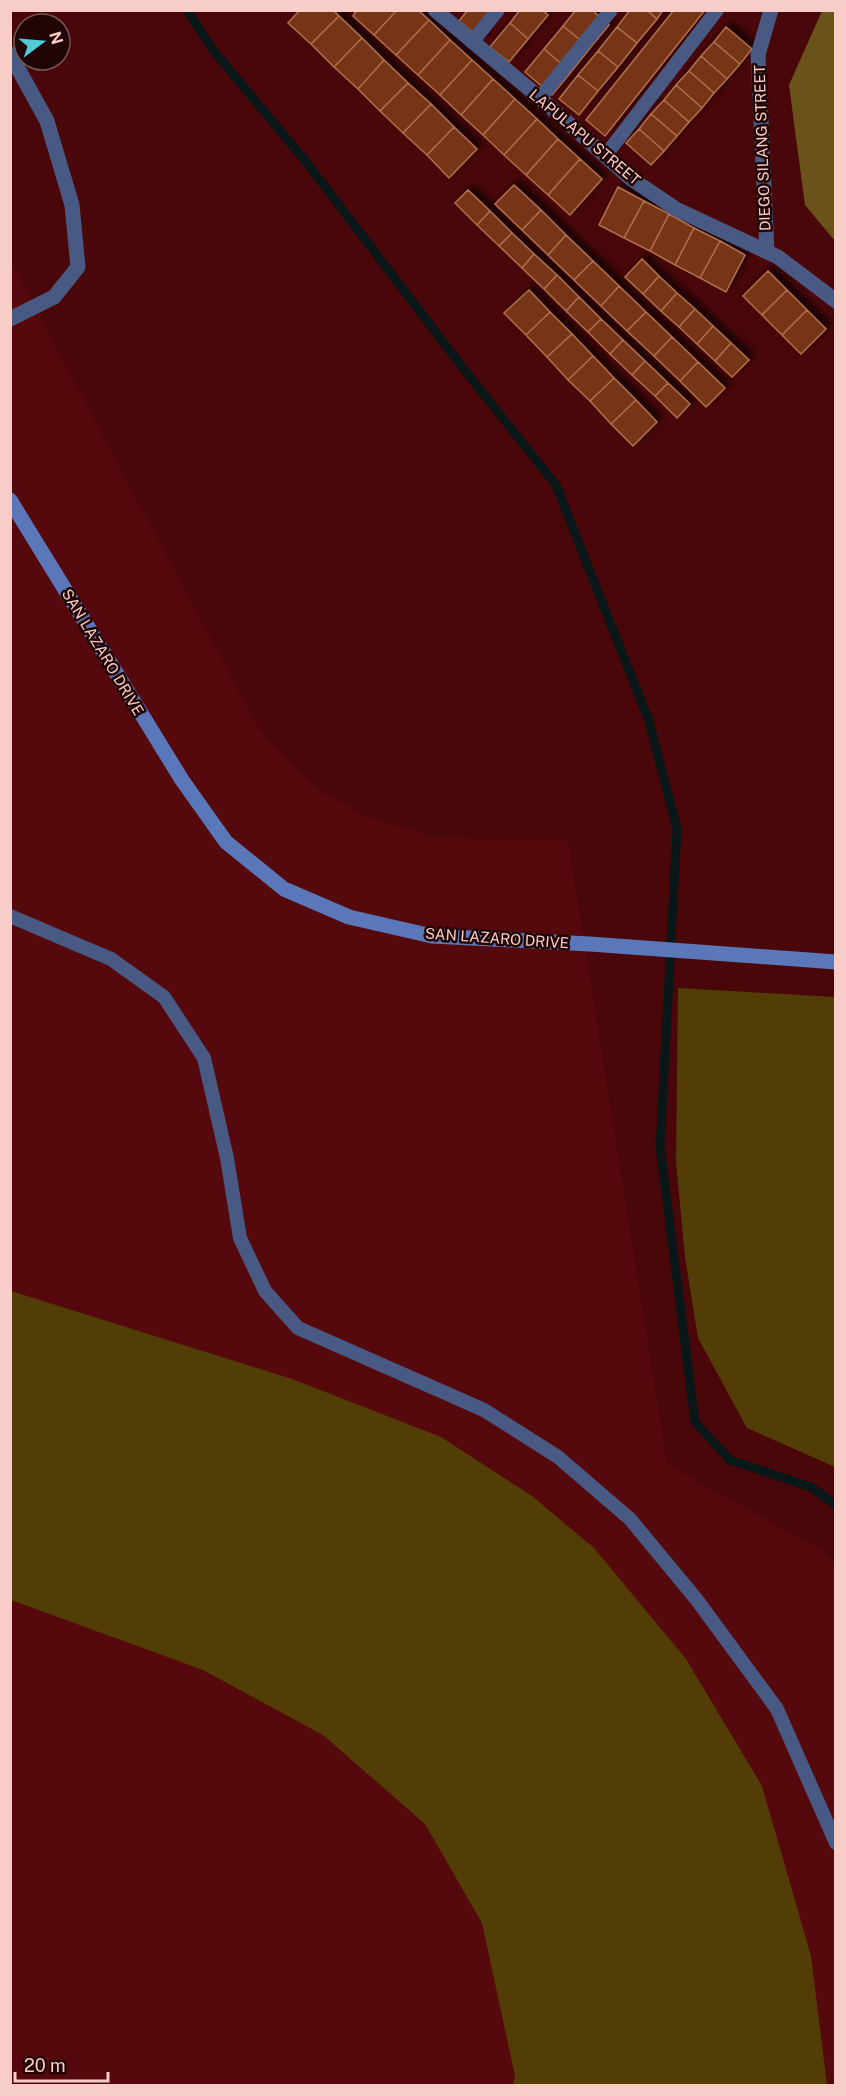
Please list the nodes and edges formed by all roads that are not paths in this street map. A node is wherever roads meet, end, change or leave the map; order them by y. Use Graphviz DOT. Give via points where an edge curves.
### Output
graph roads {
  1 [pos="435,10"];
  2 [pos="498,10"];
  3 [pos="611,10"];
  4 [pos="717,10"];
  5 [pos="771,10"];
  6 [pos="472,42"];
  7 [pos="10,54"];
  8 [pos="540,98"];
  9 [pos="604,156"];
  10 [pos="766,252"];
  11 [pos="836,301"];
  12 [pos="10,319"];
  13 [pos="10,500"];
  14 [pos="10,916"];
  15 [pos="836,962"];
  16 [pos="836,1843"];
  1 -- 6 [label="street, LAPULAPU STREET"];
  2 -- 6 [label="lane"];
  3 -- 8 [label="lane"];
  4 -- 9 [label="lane"];
  5 -- 10 [label="street, DIEGO SILANG STREET" via="759,56"];
  6 -- 8 [label="street, LAPULAPU STREET"];
  7 -- 12 [label="street" via="47,121 72,205 78,267 54,297"];
  8 -- 9 [label="street, LAPULAPU STREET"];
  9 -- 10 [label="street, LAPULAPU STREET" via="676,209"];
  10 -- 11 [label="street, LAPULAPU STREET"];
  13 -- 15 [label="street, SAN LAZARO DRIVE" via="182,780 226,842 284,889 349,917 432,936"];
  14 -- 16 [label="lane" via="111,959 164,997 204,1058 240,1238 265,1291 298,1328 484,1410 558,1457 630,1519 697,1600 777,1708"];
}
